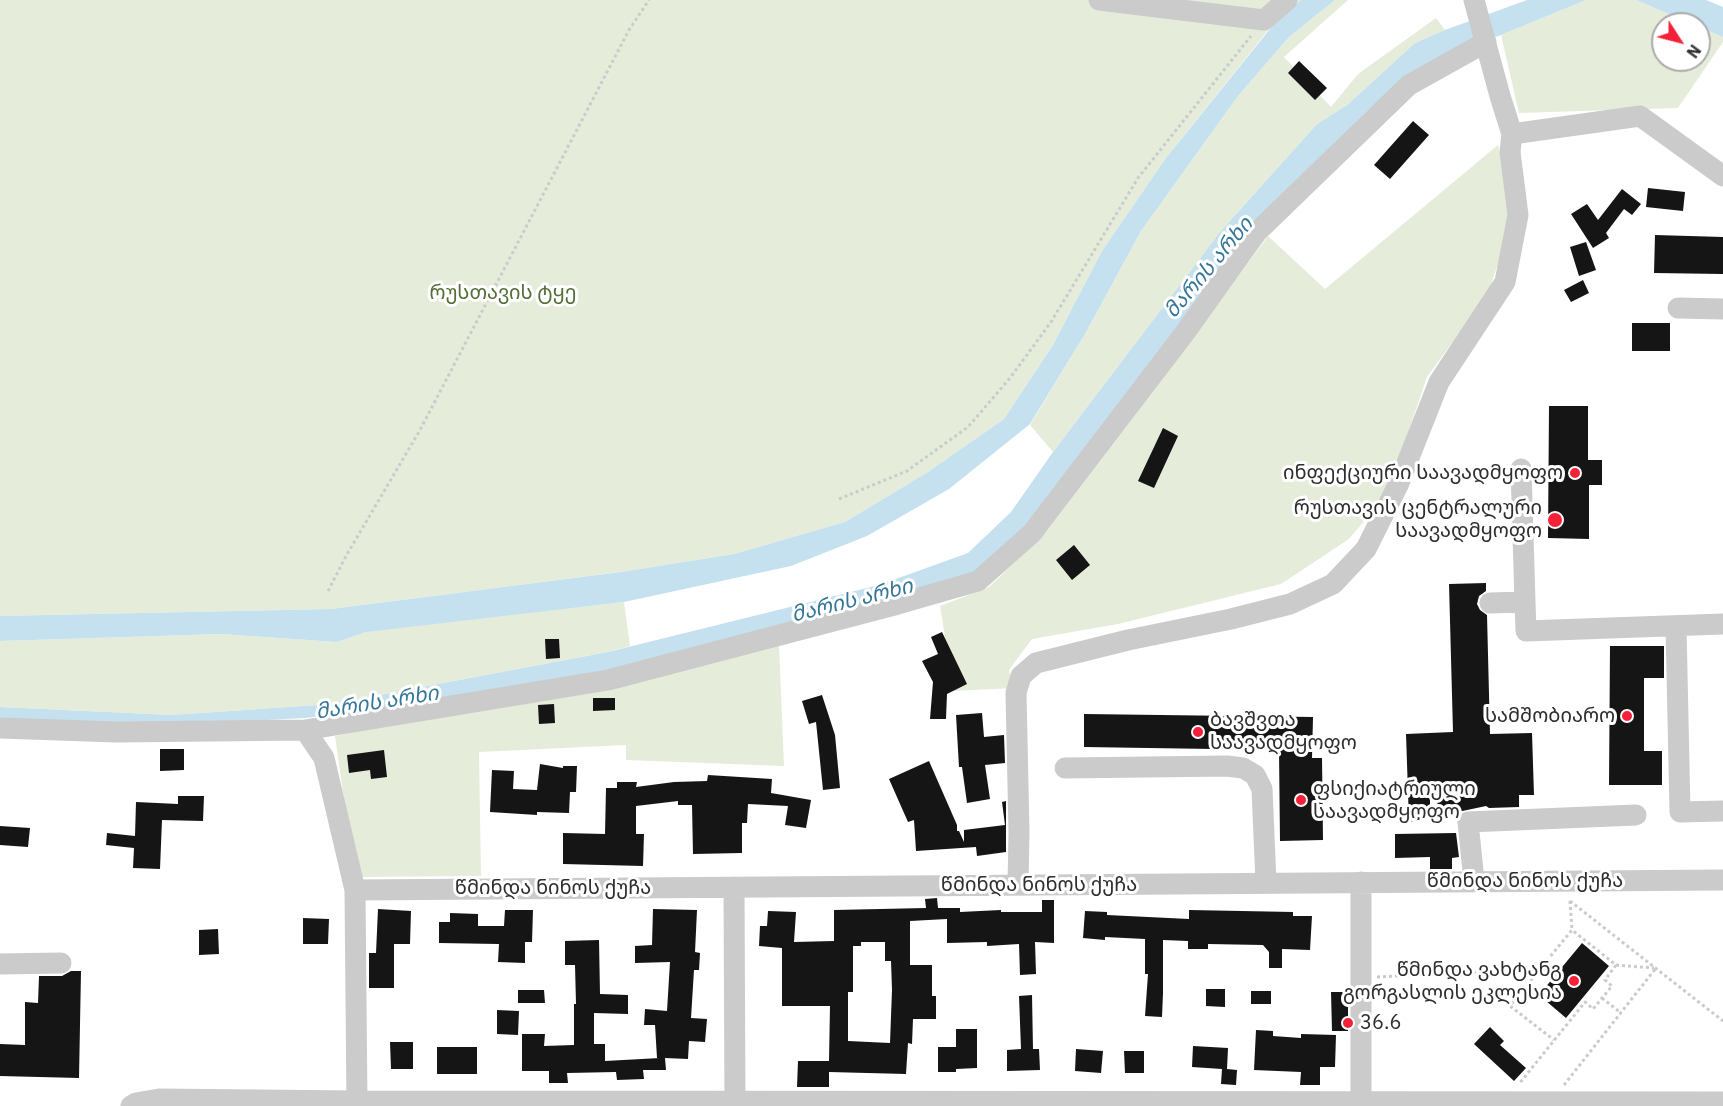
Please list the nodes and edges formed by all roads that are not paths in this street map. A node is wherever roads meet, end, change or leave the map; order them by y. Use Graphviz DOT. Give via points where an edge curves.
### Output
graph roads {
  1 [pos="1099,0"];
  2 [pos="1287,0"];
  3 [pos="1476,6"];
  4 [pos="1485,42"];
  5 [pos="1512,134"];
  6 [pos="1723,176"];
  7 [pos="1678,308"];
  8 [pos="1723,309"];
  9 [pos="1521,469"];
  10 [pos="1525,602"];
  11 [pos="1490,603"];
  12 [pos="1723,624"];
  13 [pos="1676,626"];
  14 [pos="0,728"];
  15 [pos="305,730"];
  16 [pos="1065,768"];
  17 [pos="1723,811"];
  18 [pos="1636,815"];
  19 [pos="1723,880"];
  20 [pos="1474,881"];
  21 [pos="1361,882"];
  22 [pos="1266,883"];
  23 [pos="1018,885"];
  24 [pos="734,887"];
  25 [pos="355,890"];
  26 [pos="61,963"];
  27 [pos="0,964"];
  28 [pos="1723,1102"];
  29 [pos="357,1104"];
  30 [pos="735,1104"];
  31 [pos="1361,1104"];
  32 [pos="131,1106"];
  1 -- 2 [label="street" via="1264,20"];
  3 -- 4 [label="street"];
  4 -- 5 [label="street"];
  4 -- 15 [label="street" via="1409,85 1257,232 1032,533 978,581 609,680"];
  5 -- 6 [label="street" via="1640,116"];
  5 -- 23 [label="street" via="1510,152 1518,215 1505,282 1439,382 1399,483 1366,549 1333,584 1290,604 1036,663 1021,676 1016,693"];
  7 -- 8 [label="street"];
  9 -- 10 [label="street"];
  10 -- 11 [label="street"];
  10 -- 13 [label="street" via="1526,631"];
  12 -- 13 [label="street"];
  13 -- 17 [label="street" via="1680,812"];
  14 -- 15 [label="street" via="116,732"];
  15 -- 25 [label="street" via="324,758"];
  16 -- 22 [label="street" via="1243,768 1255,776 1262,789"];
  18 -- 20 [label="street" via="1468,822"];
  19 -- 20 [label="street, წმინდა ნინოს ქუჩა" via="1569,891"];
  20 -- 21 [label="street, წმინდა ნინოს ქუჩა"];
  21 -- 22 [label="street, წმინდა ნინოს ქუჩა"];
  21 -- 31 [label="street"];
  22 -- 23 [label="street, წმინდა ნინოს ქუჩა"];
  23 -- 24 [label="street, წმინდა ნინოს ქუჩა"];
  24 -- 25 [label="street, წმინდა ნინოს ქუჩა"];
  24 -- 30 [label="street"];
  25 -- 29 [label="street"];
  26 -- 27 [label="street"];
  28 -- 31 [label="street"];
  29 -- 30 [label="street"];
  29 -- 32 [label="street" via="159,1099"];
  30 -- 31 [label="street"];
}
